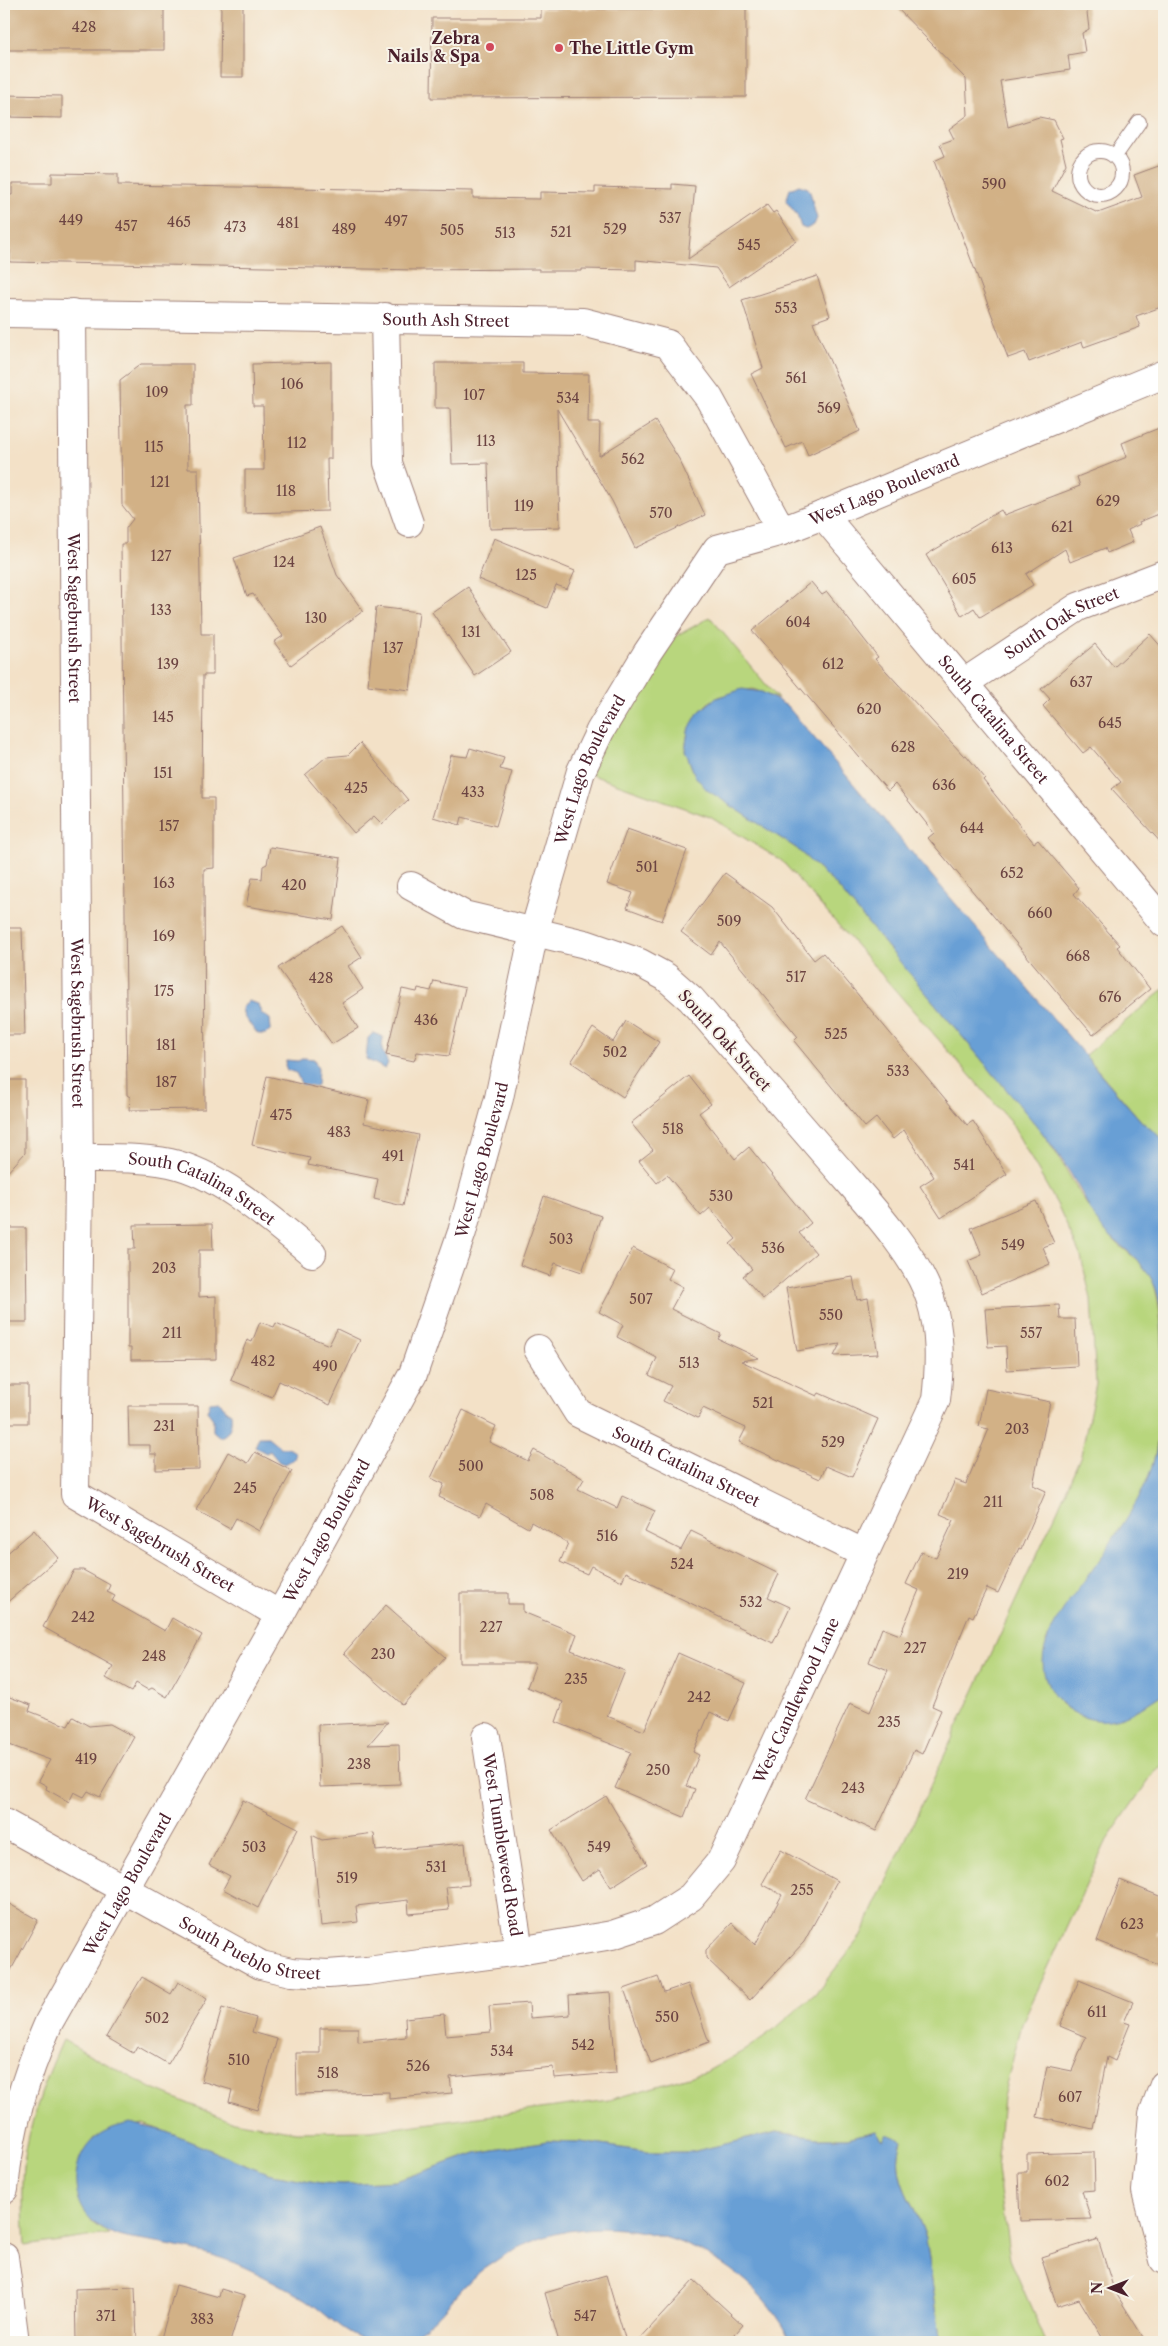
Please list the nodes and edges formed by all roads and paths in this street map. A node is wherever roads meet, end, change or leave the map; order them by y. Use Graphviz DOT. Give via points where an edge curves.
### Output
graph roads {
  1 [pos="1139,122"];
  2 [pos="1115,156"];
  3 [pos="4,313"];
  4 [pos="72,313"];
  5 [pos="385,317"];
  6 [pos="1164,374"];
  7 [pos="823,515"];
  8 [pos="409,523"];
  9 [pos="782,531"];
  10 [pos="1164,574"];
  11 [pos="964,683"];
  12 [pos="411,886"];
  13 [pos="1164,923"];
  14 [pos="534,932"];
  15 [pos="78,1158"];
  16 [pos="312,1253"];
  17 [pos="938,1324"];
  18 [pos="538,1349"];
  19 [pos="863,1553"];
  20 [pos="280,1615"];
  21 [pos="486,1737"];
  22 [pos="4,1823"];
  23 [pos="124,1888"];
  24 [pos="519,1951"];
  25 [pos="1164,2085"];
  26 [pos="4,2189"];
  27 [pos="4,2258"];
  28 [pos="1164,2260"];
  29 [pos="15,2342"];
  1 -- 2 [label="lane"];
  3 -- 4 [label="street, South Ash Street"];
  4 -- 5 [label="street, South Ash Street"];
  4 -- 15 [label="street, West Sagebrush Street"];
  5 -- 8 [label="street" via="388,463"];
  5 -- 9 [label="street, South Ash Street" via="583,322 668,344 709,398"];
  6 -- 7 [label="street, West Lago Boulevard"];
  7 -- 9 [label="street, West Lago Boulevard"];
  7 -- 11 [label="street, South Catalina Street"];
  9 -- 14 [label="street, West Lago Boulevard" via="717,549 638,669 600,731 581,771"];
  10 -- 11 [label="street, South Oak Street" via="1078,607"];
  11 -- 13 [label="street, South Catalina Street"];
  12 -- 14 [label="street, South Oak Street" via="464,915"];
  14 -- 17 [label="street, South Oak Street" via="586,944 640,963 666,977 691,999 878,1215 919,1274"];
  14 -- 20 [label="street, West Lago Boulevard" via="499,1098 462,1232 413,1374"];
  15 -- 16 [label="street, South Catalina Street" via="171,1163 199,1173 266,1216"];
  15 -- 20 [label="street, West Sagebrush Street" via="75,1494"];
  17 -- 19 [label="street, West Candlewood Lane" via="940,1365 936,1400"];
  18 -- 19 [label="street, South Catalina Street" via="578,1413"];
  19 -- 24 [label="street, West Candlewood Lane" via="721,1861 692,1897 654,1921 612,1935"];
  20 -- 23 [label="street, West Lago Boulevard"];
  21 -- 24 [label="street, West Tumbleweed Road"];
  22 -- 23 [label="street, South Pueblo Street"];
  23 -- 24 [label="street, South Pueblo Street" via="261,1966 291,1972 367,1971"];
  23 -- 26 [label="street, West Lago Boulevard" via="49,2022 28,2072 9,2143"];
  25 -- 28 [label="street" via="1153,2114 1146,2191"];
  27 -- 29 [label="street"];
}
